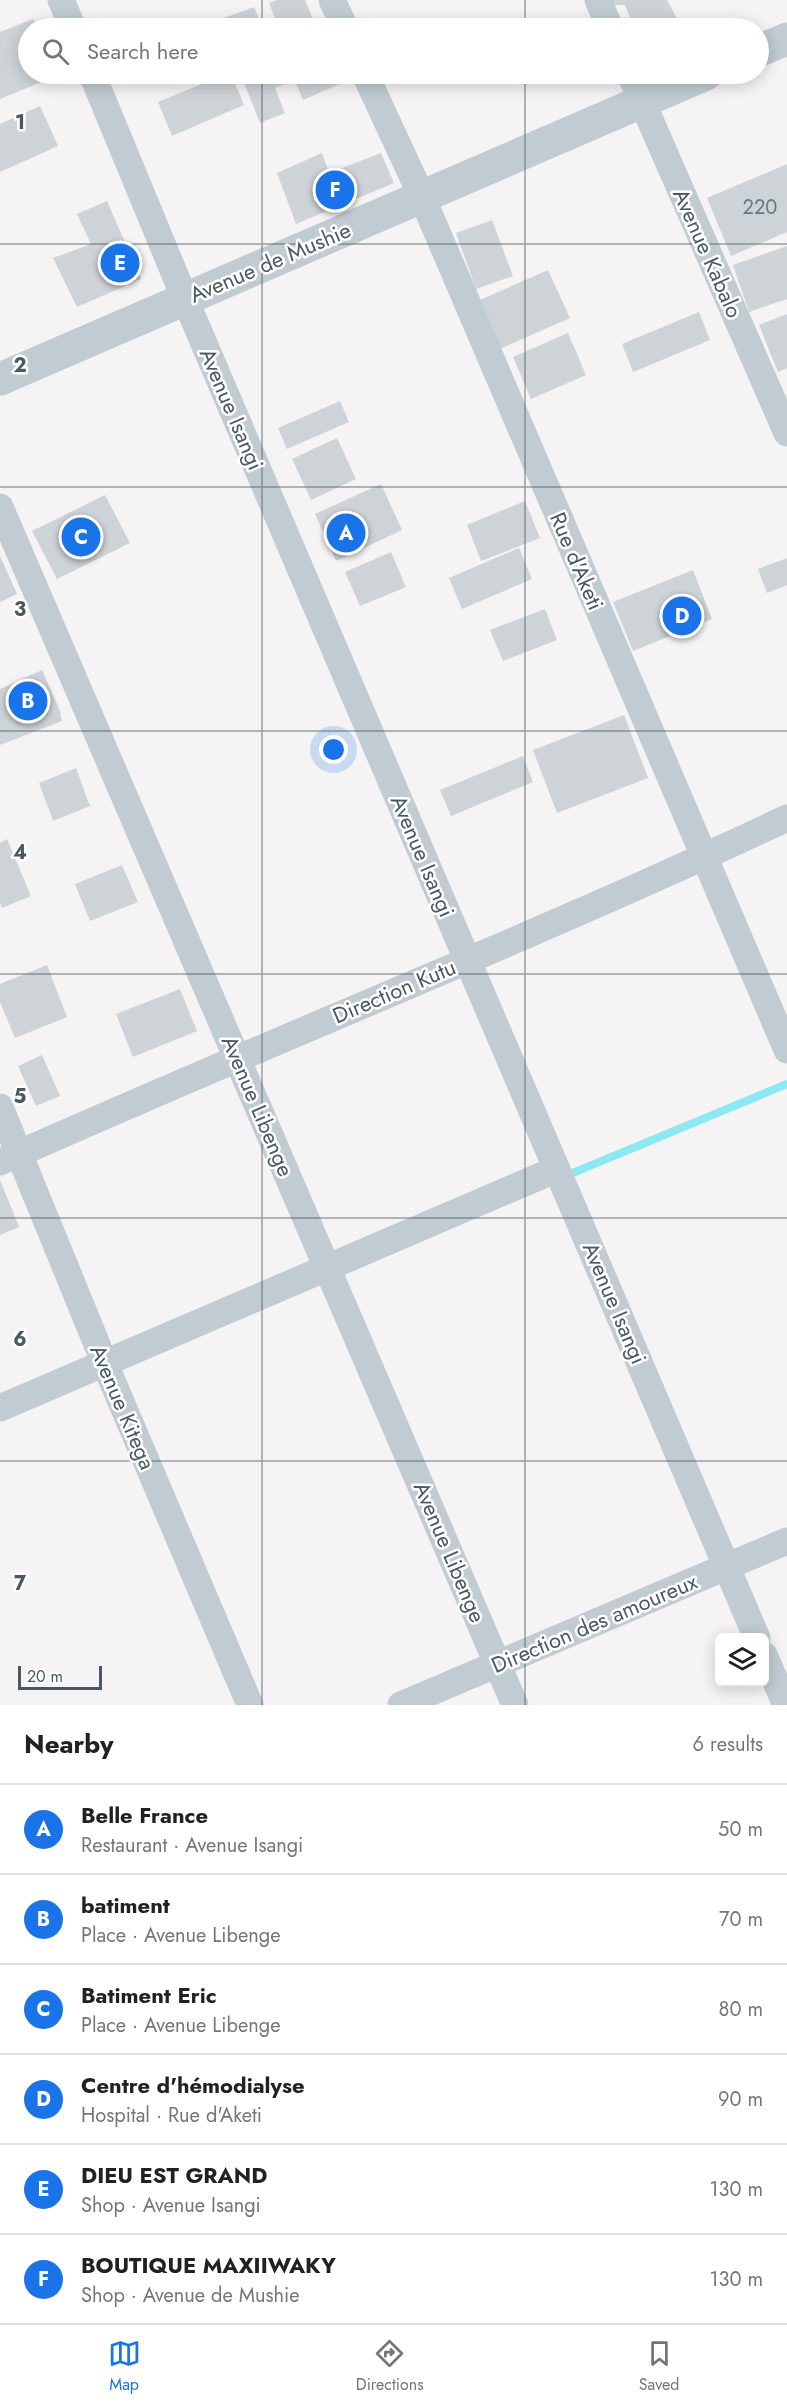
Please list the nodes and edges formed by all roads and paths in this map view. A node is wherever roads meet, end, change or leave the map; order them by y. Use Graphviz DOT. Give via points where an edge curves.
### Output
graph roads {
  1 [pos="61,0"];
  2 [pos="332,0"];
  3 [pos="597,0"];
  4 [pos="69,18"];
  5 [pos="340,18"];
  6 [pos="605,18"];
  7 [pos="787,39"];
  8 [pos="769,47"];
  9 [pos="96,84"];
  10 [pos="371,84"];
  11 [pos="652,84"];
  12 [pos="636,87"];
  13 [pos="422,197"];
  14 [pos="185,299"];
  15 [pos="0,379"];
  16 [pos="787,433"];
  17 [pos="0,507"];
  18 [pos="787,818"];
  19 [pos="704,857"];
  20 [pos="468,960"];
  21 [pos="787,1050"];
  22 [pos="237,1057"];
  23 [pos="0,1107"];
  24 [pos="9,1157"];
  25 [pos="558,1169"];
  26 [pos="328,1269"];
  27 [pos="105,1364"];
  28 [pos="0,1408"];
  29 [pos="787,1541"];
  30 [pos="728,1567"];
  31 [pos="755,1633"];
  32 [pos="497,1663"];
  33 [pos="769,1664"];
  34 [pos="250,1705"];
  35 [pos="401,1705"];
  36 [pos="515,1705"];
  37 [pos="786,1705"];
  1 -- 4 [label="street"];
  2 -- 5 [label="street"];
  3 -- 6 [label="street"];
  7 -- 8 [label="street"];
  9 -- 14 [label="street, Avenue Isangi"];
  10 -- 13 [label="street, Rue d'Aketi"];
  11 -- 12 [label="street, Avenue de Mushie"];
  12 -- 13 [label="street, Avenue de Mushie"];
  12 -- 16 [label="street, Avenue Kabalo"];
  13 -- 14 [label="street, Avenue de Mushie"];
  13 -- 19 [label="street, Rue d'Aketi"];
  14 -- 15 [label="street, Avenue de Mushie"];
  14 -- 20 [label="street, Avenue Isangi"];
  17 -- 22 [label="street, Avenue Libenge"];
  18 -- 19 [label="street, Direction Kutu"];
  19 -- 20 [label="street, Direction Kutu"];
  19 -- 21 [label="street, Rue d'Aketi"];
  20 -- 22 [label="street, Direction Kutu"];
  20 -- 25 [label="street, Avenue Isangi"];
  22 -- 24 [label="street, Direction Kutu"];
  22 -- 26 [label="street, Avenue Libenge"];
  23 -- 24 [label="street, Avenue Kitega"];
  24 -- 27 [label="street, Avenue Kitega"];
  25 -- 26 [label="street"];
  25 -- 30 [label="street, Avenue Isangi"];
  26 -- 27 [label="street"];
  26 -- 32 [label="street, Avenue Libenge"];
  27 -- 28 [label="street"];
  27 -- 34 [label="street, Avenue Kitega"];
  29 -- 30 [label="street, Direction des amoureux"];
  30 -- 31 [label="street, Avenue Isangi"];
  30 -- 32 [label="street, Direction des amoureux"];
  32 -- 35 [label="street, Direction des amoureux"];
  32 -- 36 [label="street, Avenue Libenge"];
  33 -- 37 [label="street"];
}
